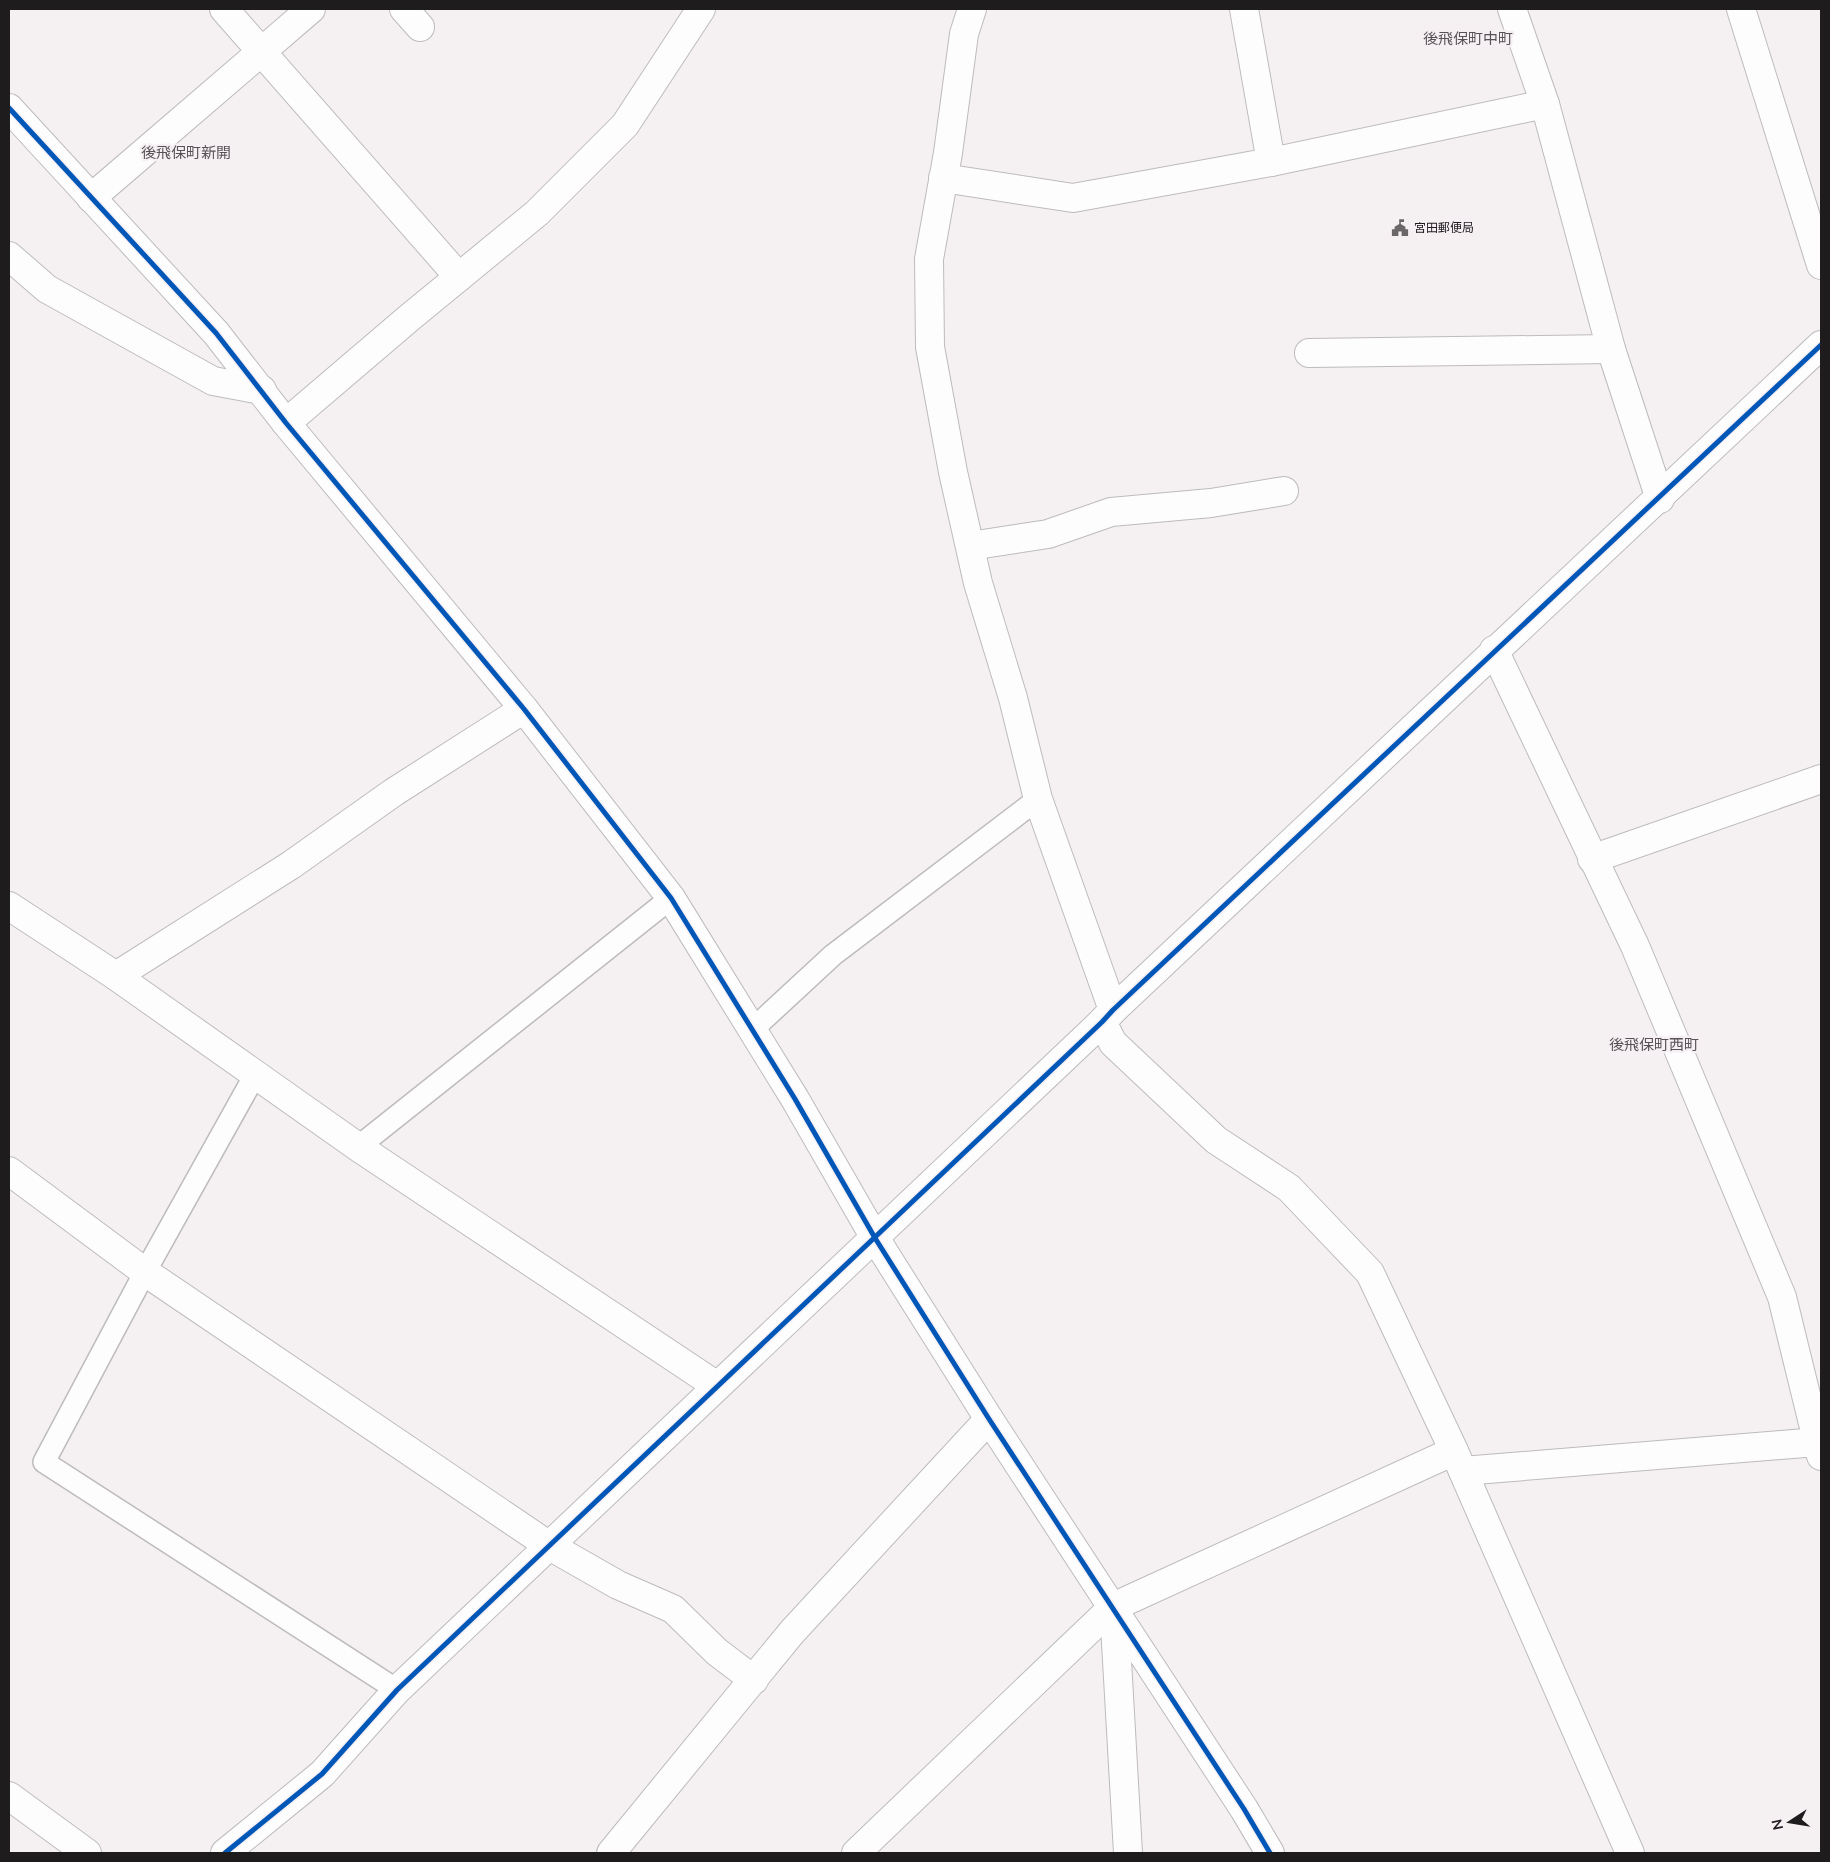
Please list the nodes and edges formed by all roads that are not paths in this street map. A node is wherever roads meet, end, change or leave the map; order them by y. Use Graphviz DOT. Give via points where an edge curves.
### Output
graph roads {
  1 [pos="224,9"];
  2 [pos="311,9"];
  3 [pos="700,9"];
  4 [pos="972,9"];
  5 [pos="1244,9"];
  6 [pos="1512,9"];
  7 [pos="1741,9"];
  8 [pos="262,52"];
  9 [pos="1545,104"];
  10 [pos="9,108"];
  11 [pos="1271,162"];
  12 [pos="944,178"];
  13 [pos="91,198"];
  14 [pos="9,256"];
  15 [pos="1821,264"];
  16 [pos="458,277"];
  17 [pos="1821,345"];
  18 [pos="1611,349"];
  19 [pos="1309,353"];
  20 [pos="262,390"];
  21 [pos="286,423"];
  22 [pos="1284,491"];
  23 [pos="1660,499"];
  24 [pos="970,546"];
  25 [pos="1494,650"];
  26 [pos="524,709"];
  27 [pos="1821,779"];
  28 [pos="1038,799"];
  29 [pos="1592,859"];
  30 [pos="671,898"];
  31 [pos="10,911"];
  32 [pos="116,976"];
  33 [pos="1107,1016"];
  34 [pos="753,1029"];
  35 [pos="256,1073"];
  36 [pos="358,1147"];
  37 [pos="9,1172"];
  38 [pos="875,1238"];
  39 [pos="145,1272"];
  40 [pos="717,1386"];
  41 [pos="990,1419"];
  42 [pos="1819,1449"];
  43 [pos="1458,1461"];
  44 [pos="548,1545"];
  45 [pos="1114,1607"];
  46 [pos="754,1680"];
  47 [pos="397,1690"];
  48 [pos="9,1796"];
  49 [pos="87,1853"];
  50 [pos="225,1853"];
  51 [pos="611,1853"];
  52 [pos="856,1853"];
  53 [pos="1128,1853"];
  54 [pos="1270,1853"];
  55 [pos="1630,1853"];
  1 -- 8 [label="street"];
  2 -- 8 [label="street"];
  3 -- 16 [label="street" via="625,125 537,213"];
  4 -- 12 [label="street" via="964,34"];
  5 -- 11 [label="street"];
  6 -- 9 [label="street"];
  7 -- 15 [label="street"];
  8 -- 13 [label="street"];
  8 -- 16 [label="street"];
  9 -- 11 [label="street"];
  9 -- 18 [label="street"];
  10 -- 13 [label="street"];
  11 -- 12 [label="street" via="1072,198"];
  12 -- 24 [label="street" via="929,259 930,347 952,472"];
  13 -- 20 [label="street" via="216,333"];
  14 -- 20 [label="street" via="47,289 213,381"];
  16 -- 21 [label="street"];
  17 -- 23 [label="street"];
  18 -- 19 [label="street"];
  18 -- 23 [label="street"];
  20 -- 21 [label="street"];
  21 -- 26 [label="street"];
  22 -- 24 [label="street" via="1211,503 1111,512 1048,534"];
  23 -- 25 [label="street"];
  24 -- 28 [label="street"];
  25 -- 29 [label="street"];
  25 -- 33 [label="street"];
  26 -- 30 [label="street"];
  26 -- 32 [label="street" via="394,792 291,865"];
  27 -- 29 [label="street"];
  28 -- 33 [label="street"];
  28 -- 34 [label="lane" via="833,956"];
  29 -- 42 [label="street" via="1635,946 1782,1297"];
  30 -- 34 [label="street"];
  30 -- 36 [label="lane"];
  31 -- 32 [label="street"];
  32 -- 35 [label="street"];
  33 -- 38 [label="street"];
  33 -- 43 [label="street" via="1113,1043 1216,1140 1289,1188 1370,1273"];
  34 -- 38 [label="street"];
  35 -- 36 [label="street"];
  35 -- 39 [label="lane"];
  36 -- 40 [label="street"];
  37 -- 39 [label="street"];
  38 -- 40 [label="street"];
  38 -- 41 [label="street"];
  39 -- 44 [label="street"];
  39 -- 47 [label="lane" via="44,1462"];
  40 -- 44 [label="street"];
  41 -- 45 [label="street"];
  41 -- 46 [label="street" via="792,1632"];
  42 -- 43 [label="street"];
  43 -- 45 [label="street"];
  43 -- 55 [label="street"];
  44 -- 46 [label="street" via="618,1585 674,1609 717,1652"];
  44 -- 47 [label="street"];
  45 -- 52 [label="street"];
  45 -- 53 [label="street"];
  45 -- 54 [label="street"];
  46 -- 51 [label="street"];
  47 -- 50 [label="street" via="322,1774"];
  48 -- 49 [label="street"];
}
